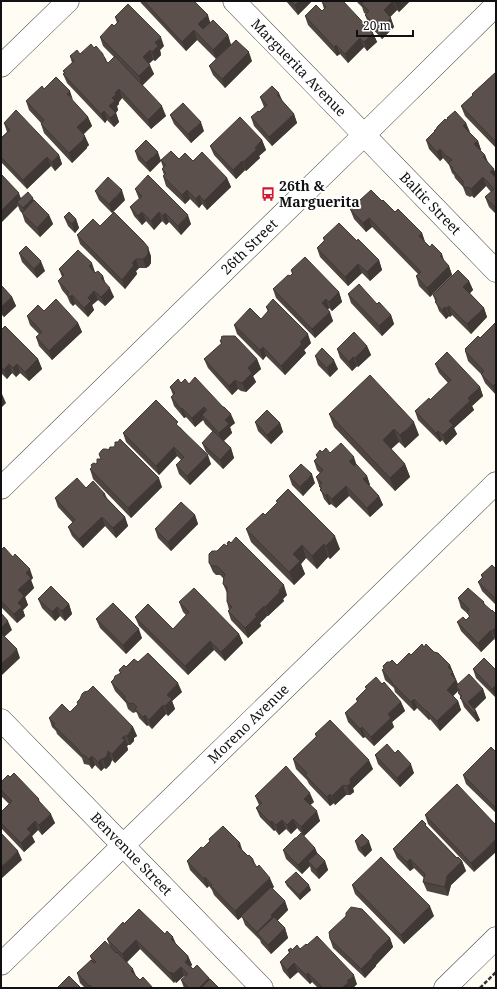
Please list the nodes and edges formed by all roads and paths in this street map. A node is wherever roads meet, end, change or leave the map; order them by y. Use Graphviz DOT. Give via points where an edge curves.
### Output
graph roads {
  1 [pos="68,1"];
  2 [pos="234,1"];
  3 [pos="496,5"];
  4 [pos="1,66"];
  5 [pos="364,135"];
  6 [pos="496,271"];
  7 [pos="496,482"];
  8 [pos="1,488"];
  9 [pos="1,720"];
  10 [pos="123,845"];
  11 [pos="496,938"];
  12 [pos="1,964"];
  13 [pos="496,972"];
  14 [pos="262,988"];
  15 [pos="445,988"];
  16 [pos="480,988"];
  1 -- 4 [label="street"];
  2 -- 5 [label="street, Marguerita Avenue"];
  3 -- 5 [label="street, 26th Street"];
  5 -- 6 [label="street, Baltic Street"];
  5 -- 8 [label="street, 26th Street"];
  7 -- 10 [label="street, Moreno Avenue"];
  9 -- 10 [label="street, Benvenue Street"];
  10 -- 12 [label="street, Moreno Avenue"];
  10 -- 14 [label="street, Benvenue Street"];
  11 -- 15 [label="street"];
  13 -- 16 [label="path"];
}
